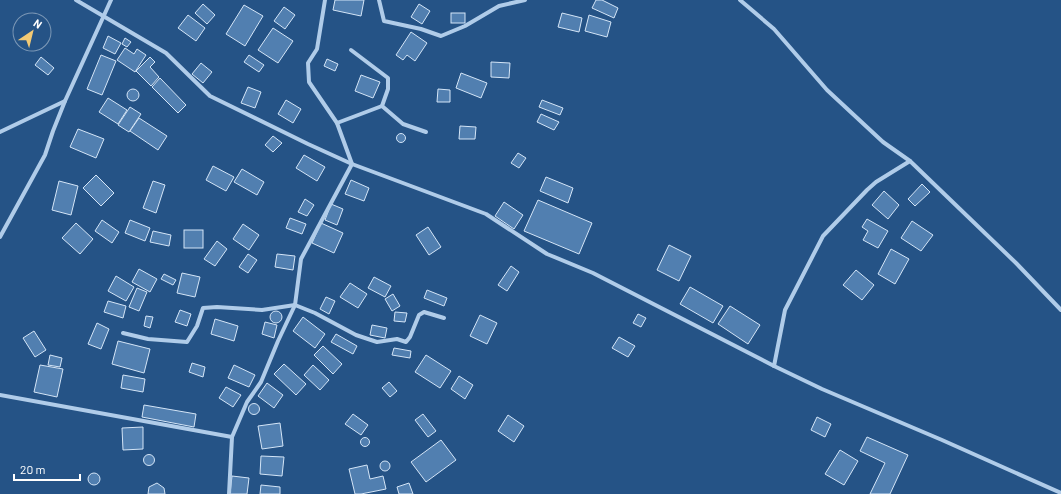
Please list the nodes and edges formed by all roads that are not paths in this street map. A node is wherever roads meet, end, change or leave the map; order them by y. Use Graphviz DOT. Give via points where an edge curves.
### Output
graph roads {
  1 [pos="76,0"];
  2 [pos="111,0"];
  3 [pos="325,0"];
  4 [pos="379,0"];
  5 [pos="497,0"];
  6 [pos="525,0"];
  7 [pos="740,0"];
  8 [pos="499,6"];
  9 [pos="104,16"];
  10 [pos="352,50"];
  11 [pos="65,101"];
  12 [pos="382,106"];
  13 [pos="337,123"];
  14 [pos="0,132"];
  15 [pos="426,132"];
  16 [pos="910,160"];
  17 [pos="352,164"];
  18 [pos="0,237"];
  19 [pos="295,305"];
  20 [pos="1061,310"];
  21 [pos="444,318"];
  22 [pos="123,333"];
  23 [pos="774,366"];
  24 [pos="0,395"];
  25 [pos="232,437"];
  26 [pos="1061,493"];
  27 [pos="229,494"];
  1 -- 9 [label="street"];
  2 -- 9 [label="street"];
  3 -- 13 [label="street" via="317,50 308,63 309,82"];
  4 -- 8 [label="street" via="384,21 441,36 465,26"];
  5 -- 8 [label="street"];
  6 -- 8 [label="street"];
  7 -- 16 [label="street" via="774,30 827,90 883,142"];
  9 -- 11 [label="street"];
  9 -- 17 [label="street" via="166,53 210,96"];
  10 -- 12 [label="street" via="388,78 388,90"];
  11 -- 14 [label="street"];
  11 -- 18 [label="street" via="45,154"];
  12 -- 13 [label="street"];
  12 -- 15 [label="street" via="403,124"];
  13 -- 17 [label="street"];
  16 -- 20 [label="street"];
  16 -- 23 [label="street" via="876,182 824,236 785,310"];
  17 -- 19 [label="street" via="301,259"];
  17 -- 23 [label="street" via="486,214 547,254 593,273"];
  19 -- 21 [label="street" via="378,342 397,339 406,342 419,316 424,312"];
  19 -- 22 [label="street" via="262,310 204,308 187,342 148,339"];
  19 -- 25 [label="street" via="261,382 246,402"];
  23 -- 26 [label="street"];
  24 -- 25 [label="street"];
  25 -- 27 [label="street"];
}
